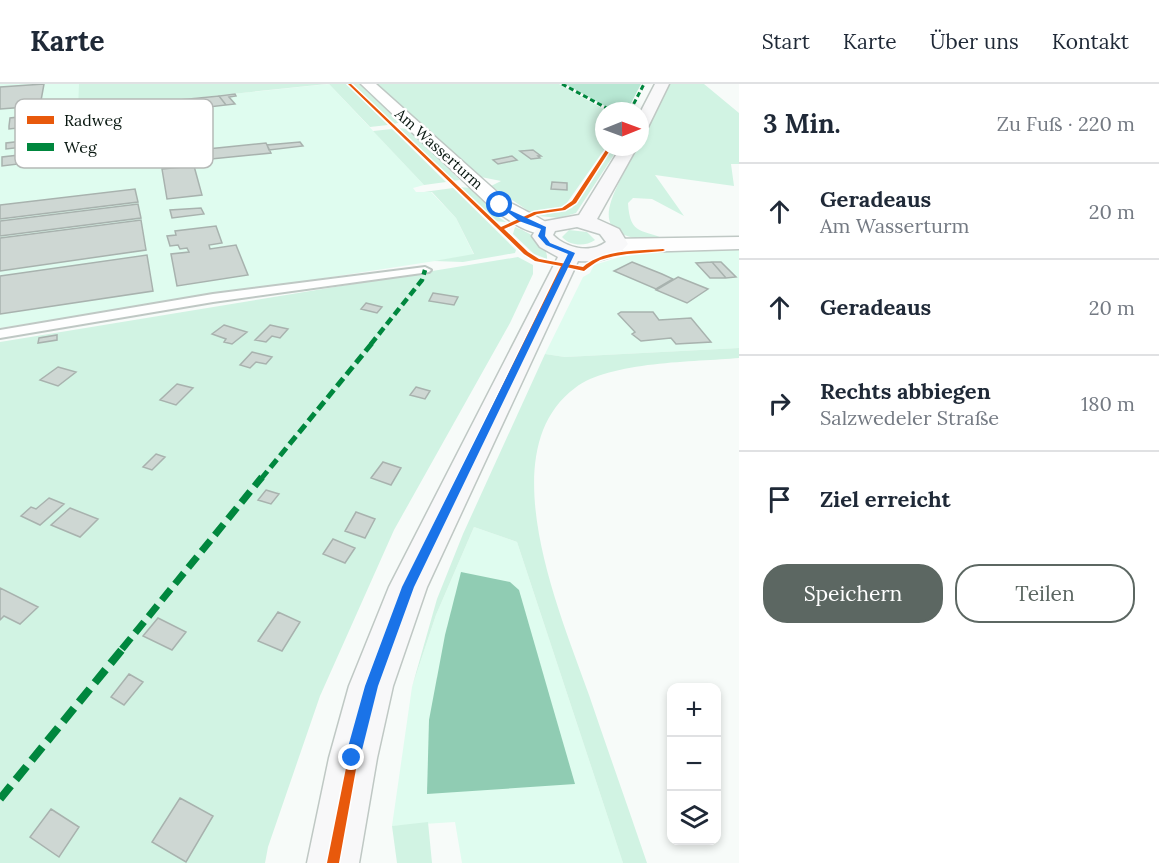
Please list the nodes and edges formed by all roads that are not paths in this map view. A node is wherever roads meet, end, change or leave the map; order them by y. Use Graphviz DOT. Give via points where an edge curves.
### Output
graph roads {
  1 [pos="368,84"];
  2 [pos="662,84"];
  3 [pos="649,109"];
  4 [pos="624,156"];
  5 [pos="585,222"];
  6 [pos="544,229"];
  7 [pos="739,243"];
  8 [pos="616,244"];
  9 [pos="571,253"];
  10 [pos="425,270"];
  11 [pos="0,334"];
  12 [pos="333,863"];
  1 -- 6 [label="street, Am Wasserturm" via="500,205"];
  2 -- 3 [label="main road"];
  4 -- 5 [label="main road"];
  5 -- 6 [label="main road" via="560,222"];
  5 -- 8 [label="main road" via="609,231"];
  6 -- 9 [label="main road" via="544,240"];
  7 -- 8 [label="street"];
  8 -- 9 [label="main road" via="604,252"];
  9 -- 12 [label="main road" via="408,587 371,686 352,758"];
  10 -- 11 [label="lane" via="213,298"];
}
